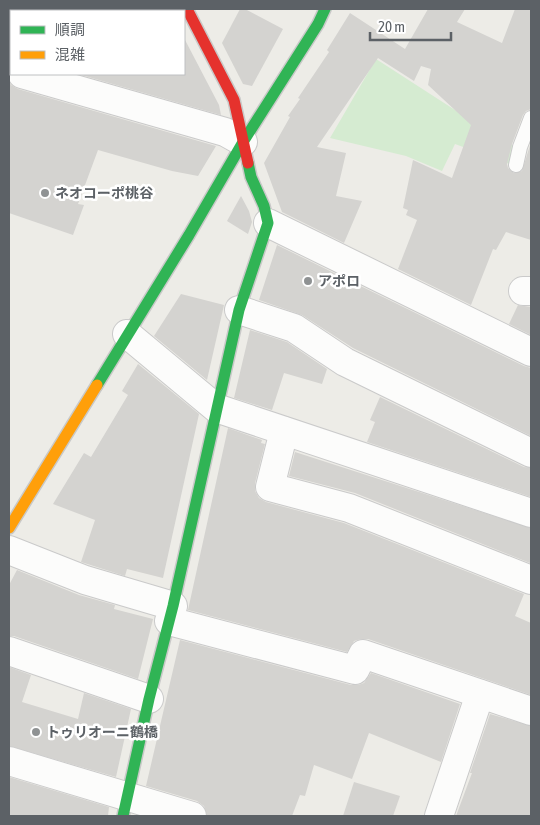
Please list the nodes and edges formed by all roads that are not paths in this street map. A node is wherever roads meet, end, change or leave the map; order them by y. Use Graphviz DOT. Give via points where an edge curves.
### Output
graph roads {
  1 [pos="188,9"];
  2 [pos="326,9"];
  3 [pos="25,75"];
  4 [pos="531,118"];
  5 [pos="243,142"];
  6 [pos="516,165"];
  7 [pos="268,223"];
  8 [pos="239,310"];
  9 [pos="127,334"];
  10 [pos="531,352"];
  11 [pos="216,408"];
  12 [pos="284,431"];
  13 [pos="531,453"];
  14 [pos="13,512"];
  15 [pos="531,513"];
  16 [pos="9,550"];
  17 [pos="531,580"];
  18 [pos="171,613"];
  19 [pos="9,651"];
  20 [pos="480,694"];
  21 [pos="149,699"];
  22 [pos="531,712"];
  23 [pos="9,761"];
  24 [pos="125,807"];
  25 [pos="192,816"];
  26 [pos="439,816"];
  1 -- 5 [label="street" via="234,100"];
  2 -- 5 [label="street"];
  3 -- 5 [label="street" via="224,132"];
  4 -- 6 [label="lane"];
  5 -- 7 [label="street" via="250,177"];
  5 -- 9 [label="street"];
  7 -- 8 [label="street"];
  7 -- 10 [label="street"];
  8 -- 11 [label="street"];
  8 -- 13 [label="street" via="294,328 345,362"];
  9 -- 11 [label="street"];
  9 -- 14 [label="street"];
  11 -- 12 [label="street"];
  11 -- 18 [label="street"];
  12 -- 15 [label="street"];
  12 -- 17 [label="street" via="270,487 348,508"];
  16 -- 18 [label="street"];
  18 -- 20 [label="street" via="355,670 363,654"];
  18 -- 21 [label="street"];
  19 -- 21 [label="street"];
  20 -- 22 [label="street"];
  20 -- 26 [label="street"];
  21 -- 24 [label="street"];
  23 -- 24 [label="street"];
  24 -- 25 [label="street"];
}
